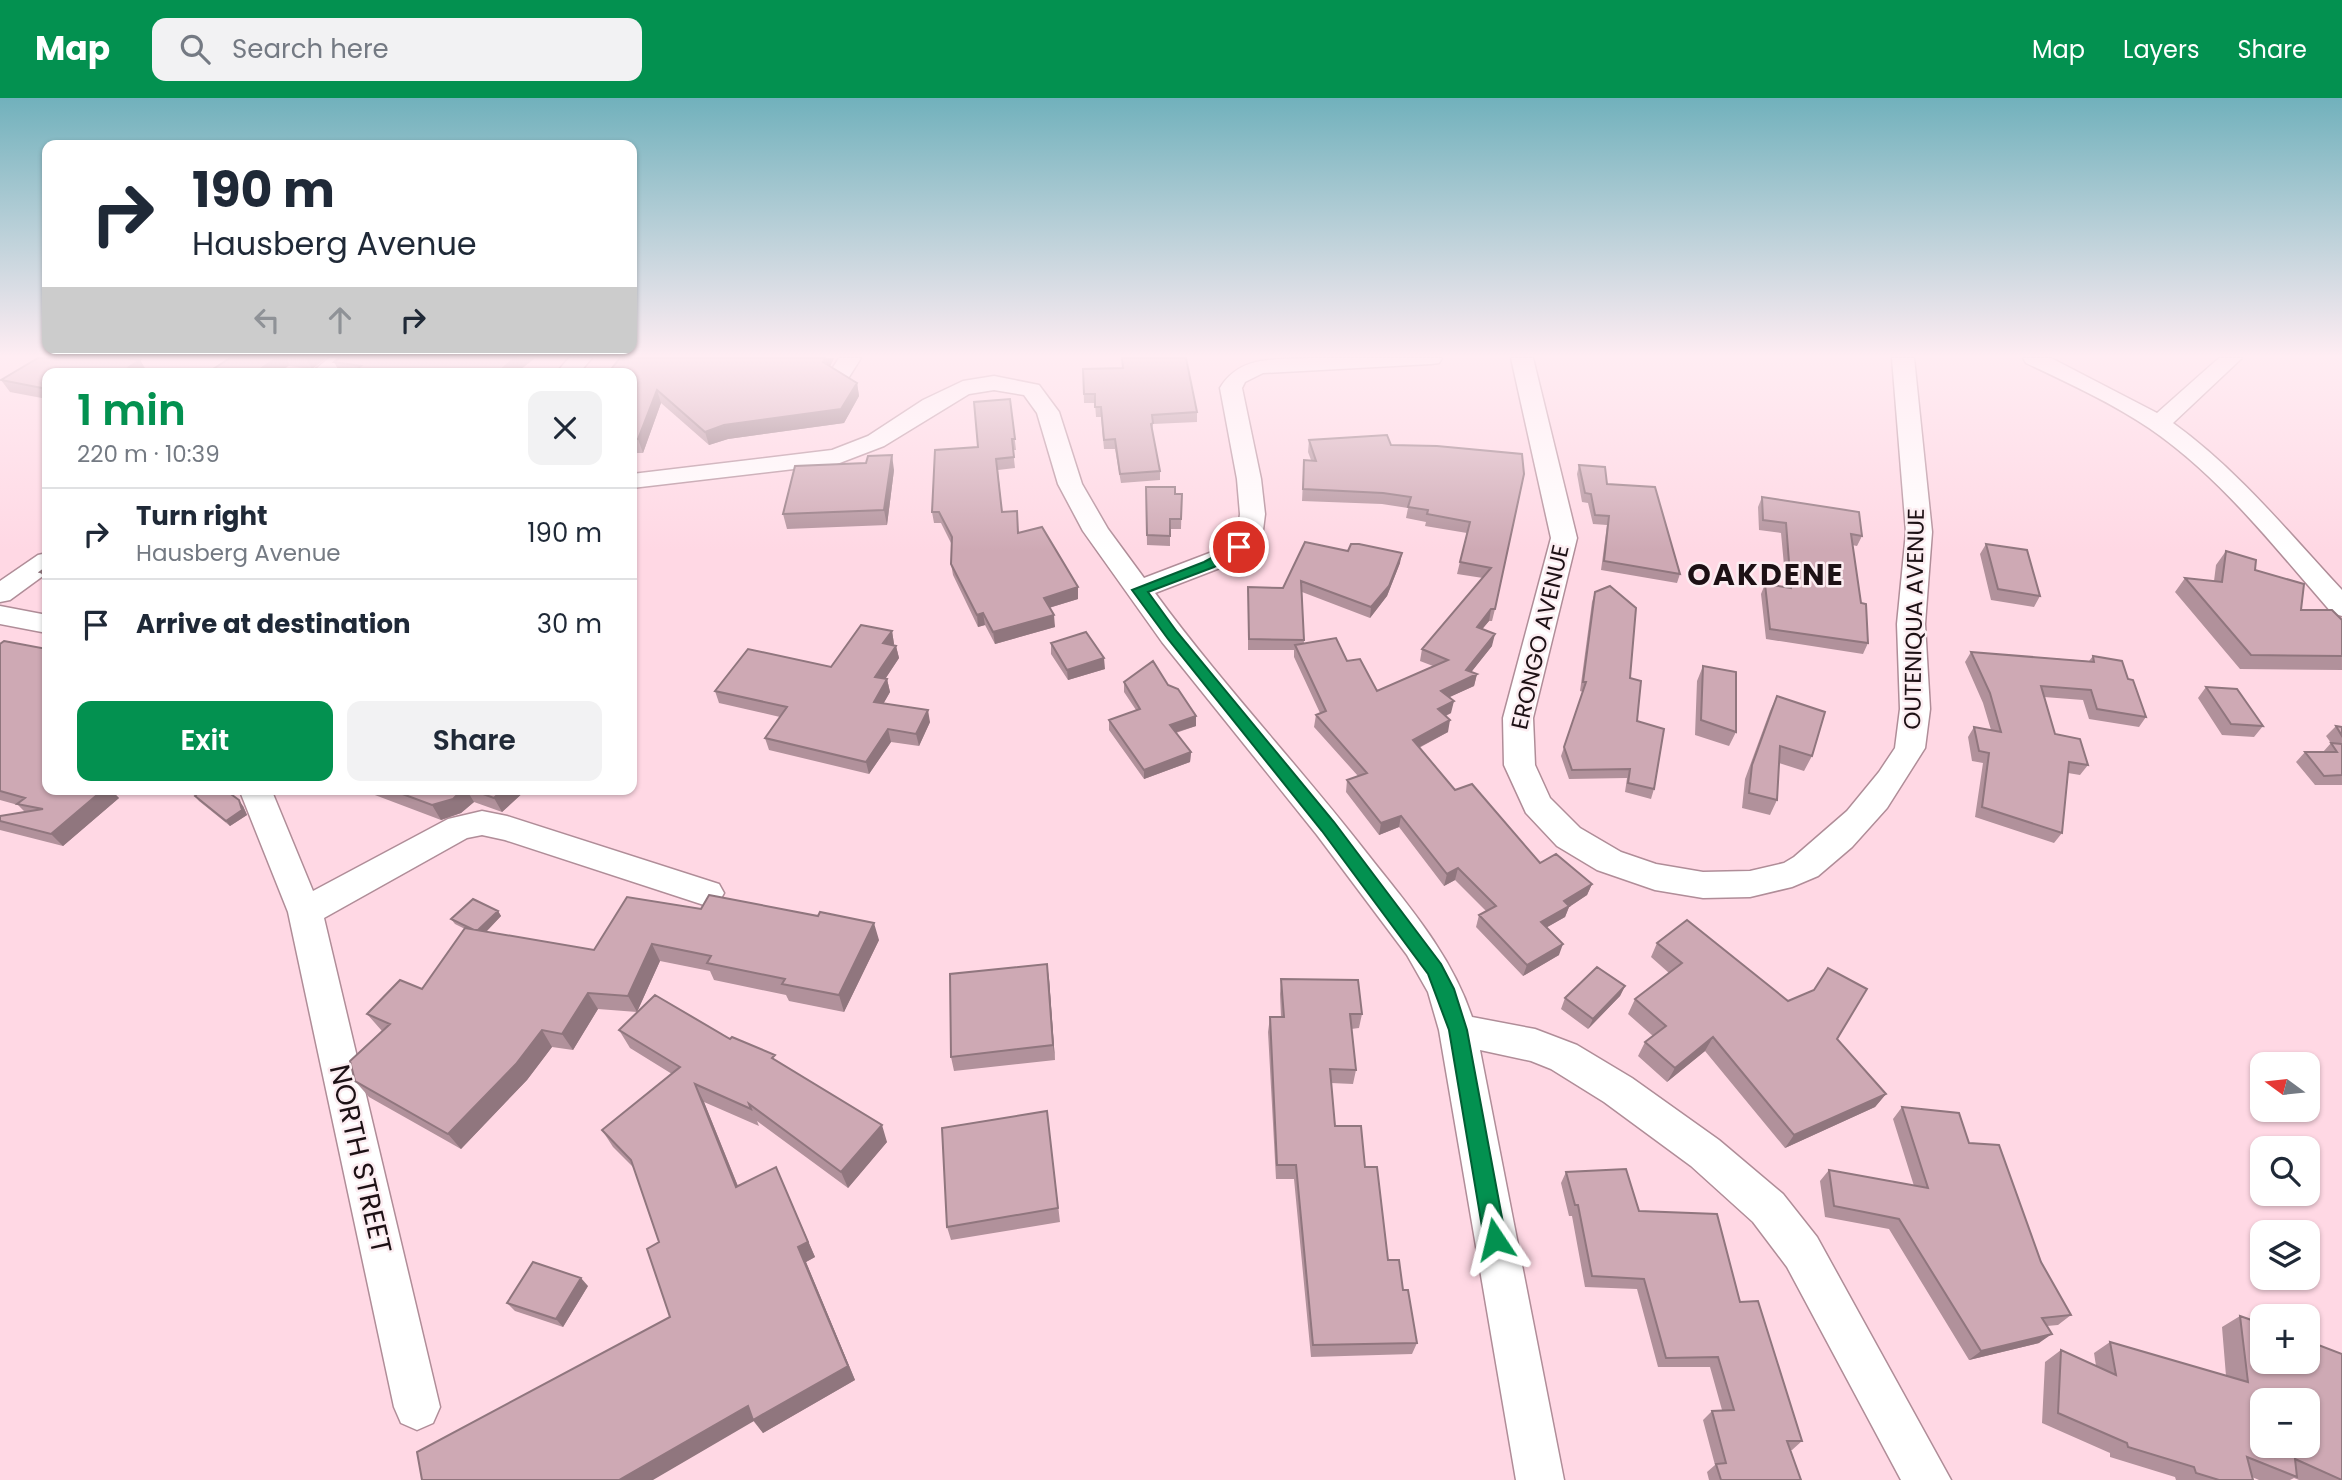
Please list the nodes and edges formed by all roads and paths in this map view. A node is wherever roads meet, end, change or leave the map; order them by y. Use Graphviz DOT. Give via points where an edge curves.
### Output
graph roads {
  1 [pos="905,422"];
  2 [pos="1052,422"];
  3 [pos="1237,422"];
  4 [pos="1537,422"];
  5 [pos="1909,422"];
  6 [pos="2155,422"];
  7 [pos="2158,424"];
  8 [pos="637,480"];
  9 [pos="42,565"];
  10 [pos="1139,590"];
  11 [pos="0,594"];
  12 [pos="2342,607"];
  13 [pos="0,615"];
  14 [pos="42,623"];
  15 [pos="257,795"];
  16 [pos="1667,880"];
  17 [pos="708,893"];
  18 [pos="305,912"];
  19 [pos="1458,1030"];
  20 [pos="417,1407"];
  21 [pos="1540,1480"];
  22 [pos="1927,1480"];
  1 -- 8 [label="street" via="848,454"];
  2 -- 10 [label="street" via="1080,504"];
  3 -- 10 [label="street" via="1251,503 1250,531 1229,555"];
  4 -- 16 [label="street, ERONGO AVENUE" via="1564,538 1518,718 1519,765 1535,800 1569,838 1612,863"];
  5 -- 16 [label="street, OUTENIQUA AVENUE" via="1919,535 1910,628 1914,726 1909,750 1845,835 1811,866 1743,886"];
  6 -- 7 [label="street"];
  7 -- 12 [label="street" via="2218,472"];
  9 -- 11 [label="street"];
  10 -- 19 [label="street" via="1419,945 1445,989"];
  13 -- 14 [label="street"];
  15 -- 18 [label="street, NORTH STREET"];
  17 -- 18 [label="street" via="482,823 459,828"];
  18 -- 20 [label="street, NORTH STREET"];
  19 -- 21 [label="street"];
  19 -- 22 [label="street" via="1535,1045 1574,1062 1705,1153 1768,1208 1809,1263"];
}
